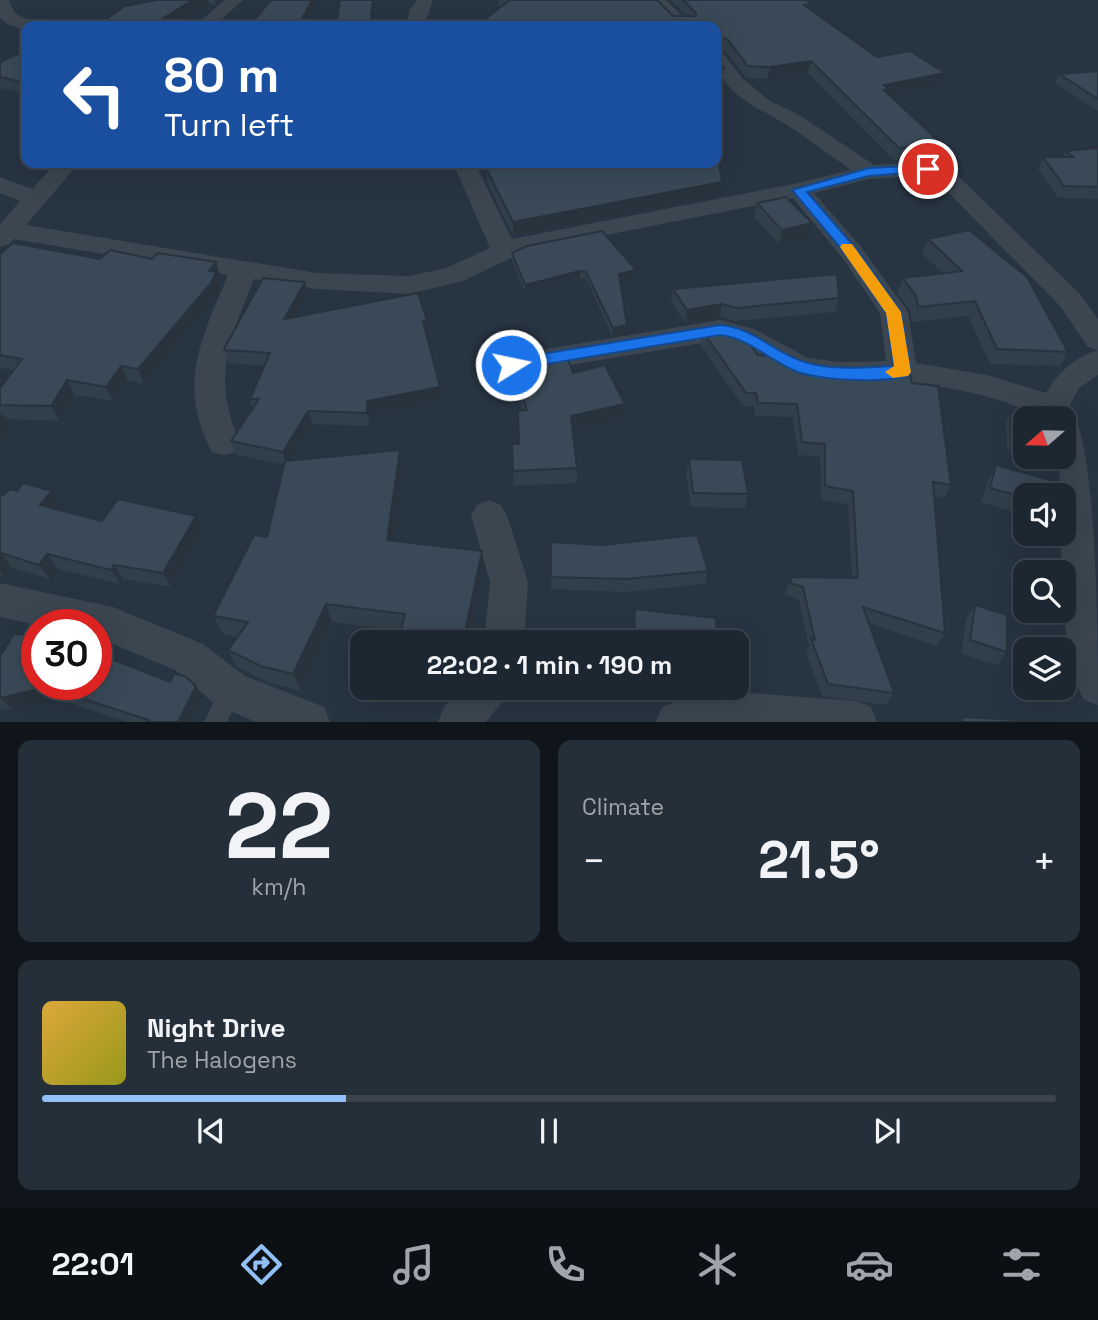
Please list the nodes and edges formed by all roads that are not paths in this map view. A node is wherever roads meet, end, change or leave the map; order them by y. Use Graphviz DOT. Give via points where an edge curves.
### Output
graph roads {
  1 [pos="1,0"];
  2 [pos="235,0"];
  3 [pos="425,0"];
  4 [pos="656,0"];
  5 [pos="210,21"];
  6 [pos="416,21"];
  7 [pos="679,21"];
  8 [pos="21,22"];
  9 [pos="726,83"];
  10 [pos="63,168"];
  11 [pos="466,168"];
  12 [pos="869,172"];
  13 [pos="0,184"];
  14 [pos="799,190"];
  15 [pos="35,199"];
  16 [pos="4,235"];
  17 [pos="504,250"];
  18 [pos="244,269"];
  19 [pos="1070,300"];
  20 [pos="1098,302"];
  21 [pos="1098,340"];
  22 [pos="1098,360"];
  23 [pos="511,365"];
  24 [pos="902,372"];
  25 [pos="1045,406"];
  26 [pos="1062,406"];
  27 [pos="223,443"];
  28 [pos="1076,469"];
  29 [pos="489,515"];
  30 [pos="0,600"];
  31 [pos="505,630"];
  32 [pos="1098,685"];
  33 [pos="476,700"];
  34 [pos="223,706"];
  35 [pos="309,722"];
  36 [pos="459,722"];
  37 [pos="677,722"];
  38 [pos="856,722"];
  1 -- 8 [label="street" via="8,19"];
  2 -- 5 [label="street"];
  3 -- 6 [label="street"];
  4 -- 7 [label="street"];
  9 -- 12 [label="street" via="794,120"];
  10 -- 15 [label="street"];
  11 -- 17 [label="street"];
  12 -- 14 [label="street"];
  12 -- 19 [label="street" via="931,169 944,175"];
  13 -- 15 [label="street"];
  14 -- 17 [label="street"];
  14 -- 24 [label="street" via="894,312"];
  15 -- 16 [label="street"];
  16 -- 18 [label="street"];
  17 -- 18 [label="street" via="454,275 409,285 328,282"];
  18 -- 27 [label="street" via="206,379 208,406"];
  19 -- 20 [label="street"];
  19 -- 21 [label="street"];
  22 -- 26 [label="street" via="1068,381"];
  23 -- 24 [label="street" via="720,330 738,332 800,367 835,373"];
  24 -- 25 [label="street" via="1009,391"];
  28 -- 32 [label="street" via="1082,604"];
  29 -- 31 [label="street" via="509,582"];
  30 -- 34 [label="street" via="99,620 189,657"];
  33 -- 36 [label="street"];
  34 -- 35 [label="street"];
  37 -- 38 [label="street" via="749,714"];
}
